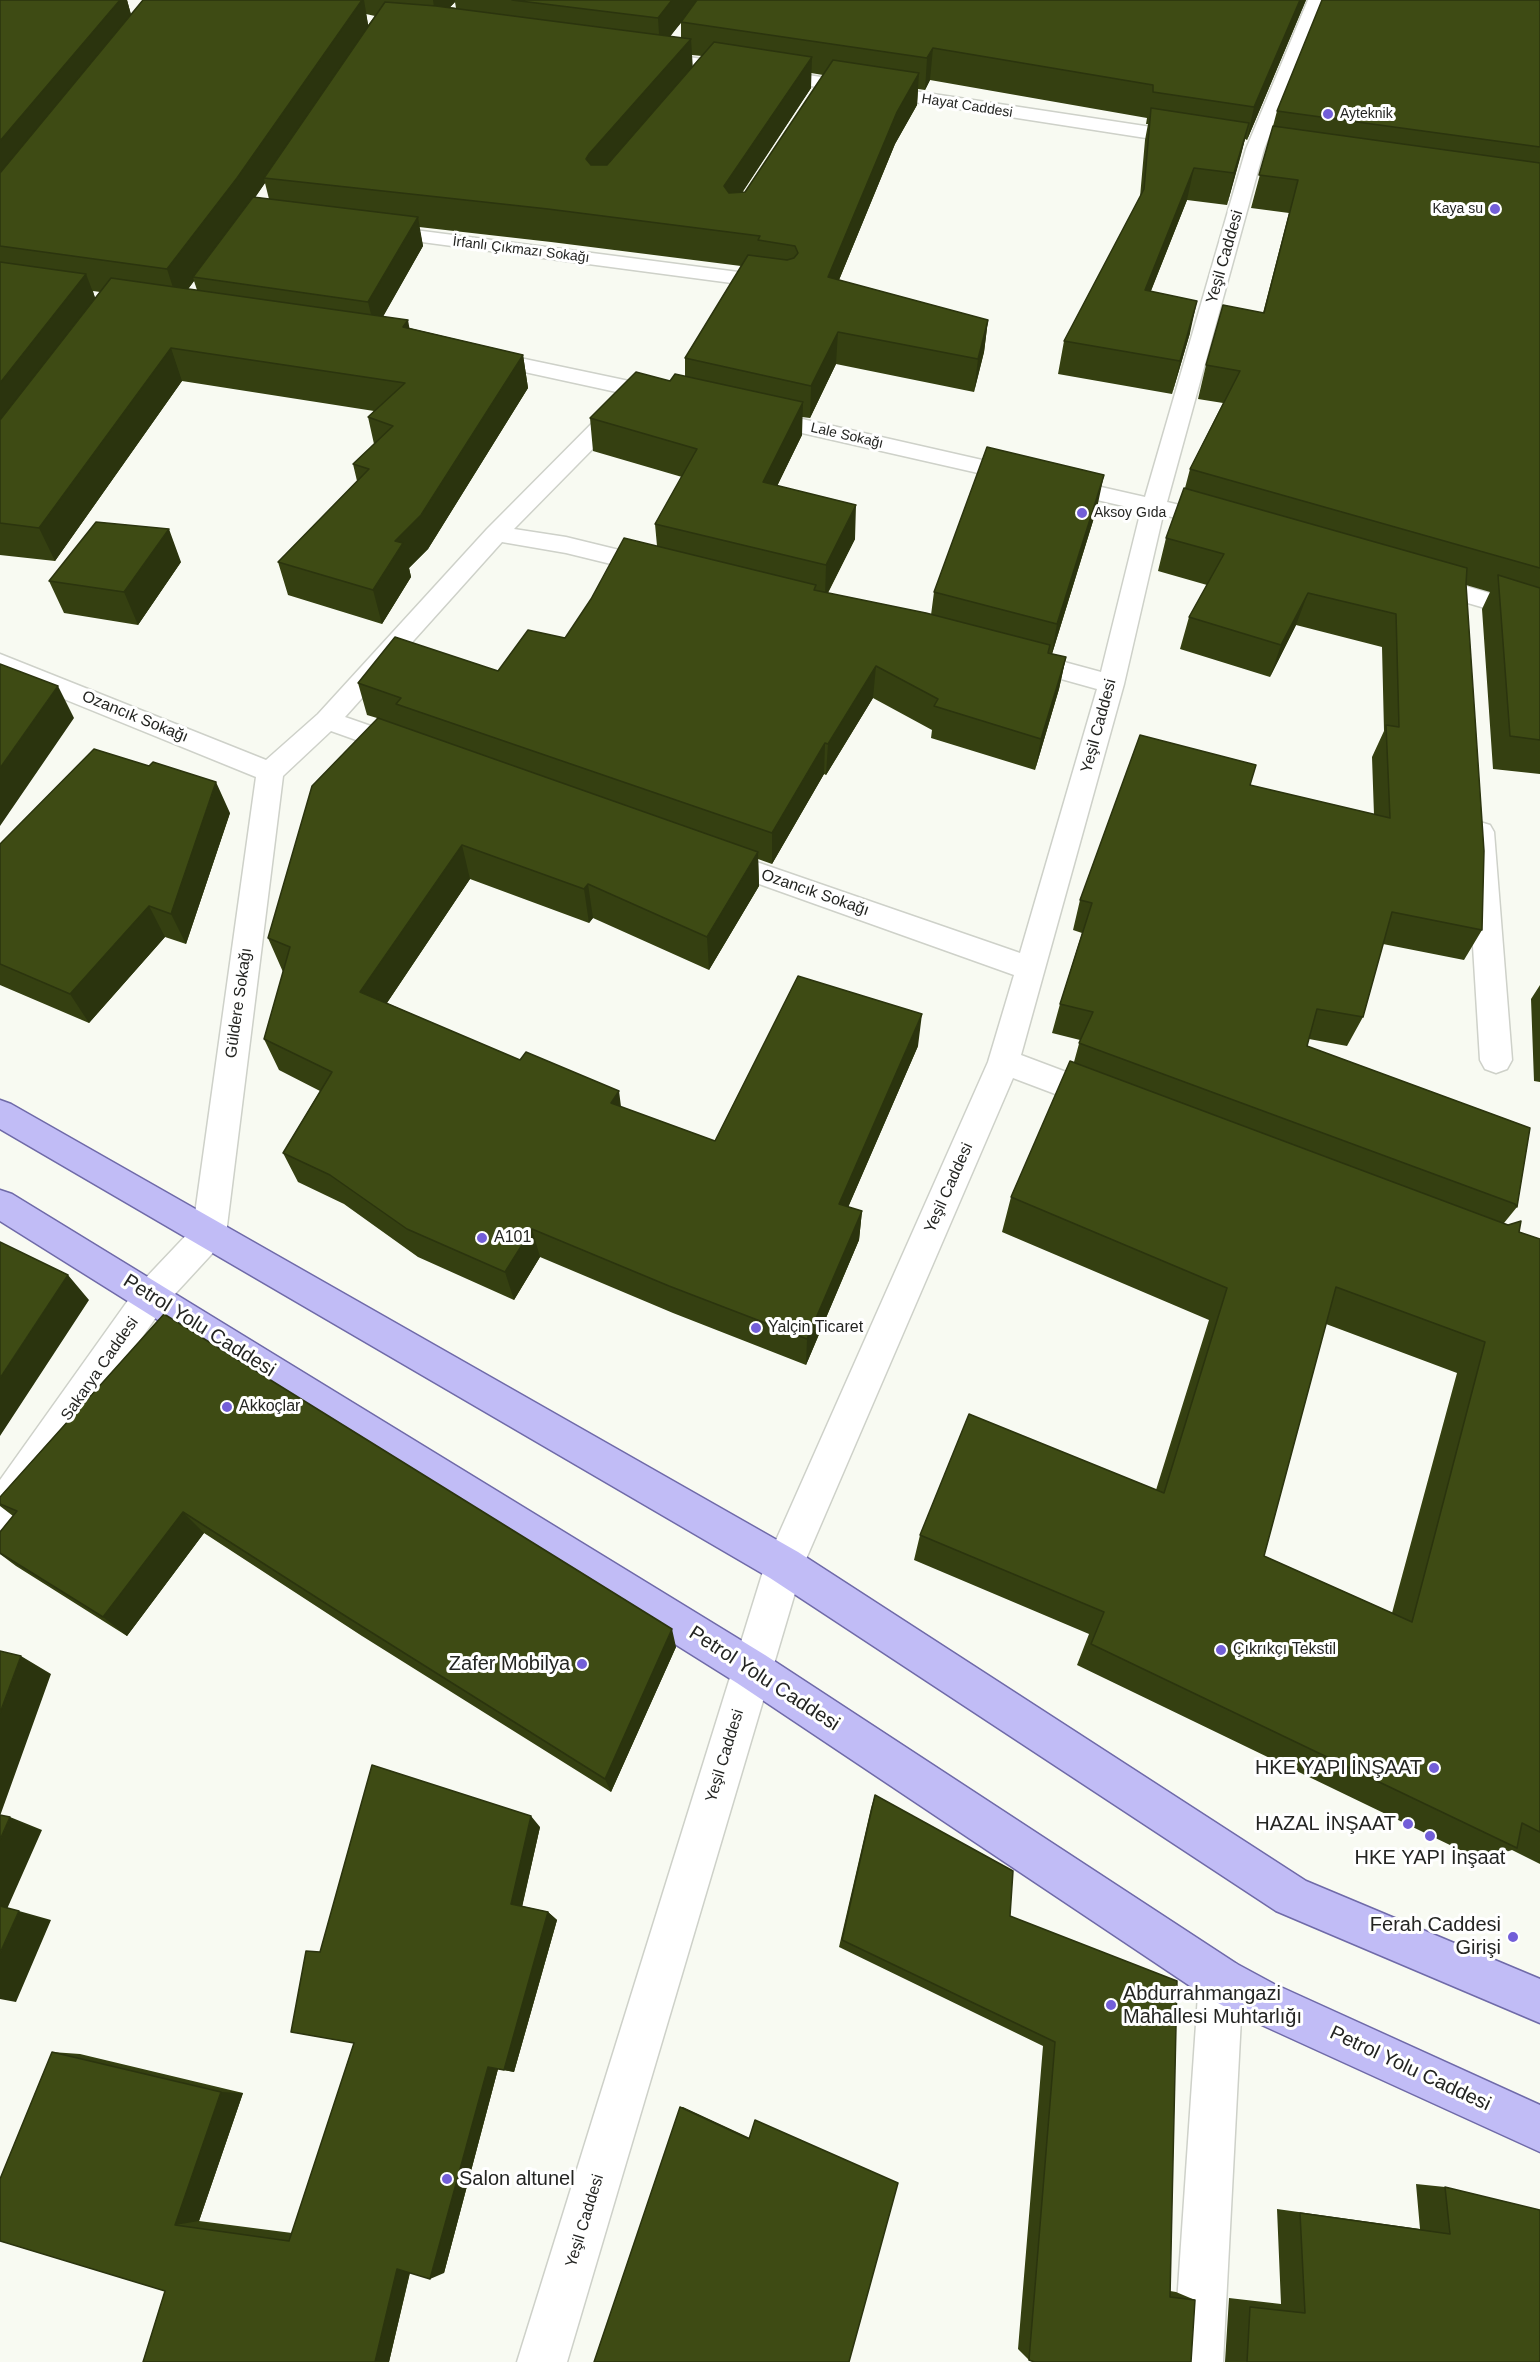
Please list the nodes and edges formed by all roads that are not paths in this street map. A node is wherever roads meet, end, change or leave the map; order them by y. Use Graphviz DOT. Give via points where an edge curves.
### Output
graph roads {
  1 [pos="1316,0"];
  2 [pos="678,42"];
  3 [pos="630,54"];
  4 [pos="666,58"];
  5 [pos="710,65"];
  6 [pos="694,83"];
  7 [pos="825,84"];
  8 [pos="812,104"];
  9 [pos="1209,142"];
  10 [pos="362,229"];
  11 [pos="786,284"];
  12 [pos="466,353"];
  13 [pos="638,389"];
  14 [pos="684,400"];
  15 [pos="742,412"];
  16 [pos="1154,505"];
  17 [pos="1197,517"];
  18 [pos="496,534"];
  19 [pos="680,572"];
  20 [pos="1406,576"];
  21 [pos="1540,616"];
  22 [pos="999,653"];
  23 [pos="0,663"];
  24 [pos="1111,684"];
  25 [pos="327,720"];
  26 [pos="428,756"];
  27 [pos="270,772"];
  28 [pos="1479,809"];
  29 [pos="696,851"];
  30 [pos="1031,969"];
  31 [pos="1496,1060"];
  32 [pos="1004,1062"];
  33 [pos="1126,1108"];
  34 [pos="0,1113"];
  35 [pos="0,1204"];
  36 [pos="208,1234"];
  37 [pos="151,1296"];
  38 [pos="0,1512"];
  39 [pos="784,1565"];
  40 [pos="751,1669"];
  41 [pos="1221,1980"];
  42 [pos="1540,2001"];
  43 [pos="1540,2129"];
  44 [pos="542,2362"];
  45 [pos="1198,2362"];
  1 -- 16 [label="street, Yeşil Caddesi" via="1252,148"];
  2 -- 4 [label="street"];
  3 -- 4 [label="street, Hayat Caddesi"];
  4 -- 5 [label="street, Hayat Caddesi"];
  5 -- 6 [label="street"];
  5 -- 7 [label="street, Hayat Caddesi"];
  7 -- 8 [label="street"];
  7 -- 9 [label="street, Hayat Caddesi"];
  10 -- 11 [label="street, İrfanlı Çıkmazı Sokağı"];
  12 -- 13 [label="street"];
  13 -- 14 [label="street"];
  13 -- 18 [label="street"];
  15 -- 16 [label="street, Lale Sokağı"];
  16 -- 17 [label="street, Lale Sokağı"];
  16 -- 24 [label="street, Yeşil Caddesi"];
  18 -- 19 [label="street" via="566,545"];
  18 -- 25 [label="street"];
  20 -- 21 [label="street" via="1467,606"];
  22 -- 24 [label="street"];
  23 -- 27 [label="street, Ozancık Sokağı"];
  24 -- 30 [label="street, Yeşil Caddesi"];
  25 -- 26 [label="street"];
  25 -- 27 [label="street"];
  27 -- 36 [label="street, Güldere Sokağı"];
  28 -- 31 [label="street"];
  29 -- 30 [label="street, Ozancık Sokağı"];
  30 -- 32 [label="street, Yeşil Caddesi"];
  32 -- 33 [label="street"];
  32 -- 39 [label="street, Yeşil Caddesi"];
  34 -- 36 [label="main road"];
  35 -- 37 [label="main road, Petrol Yolu Caddesi"];
  36 -- 37 [label="street, Sakarya Caddesi"];
  36 -- 39 [label="main road"];
  37 -- 38 [label="street, Sakarya Caddesi"];
  37 -- 40 [label="main road, Petrol Yolu Caddesi"];
  39 -- 40 [label="street, Yeşil Caddesi"];
  39 -- 42 [label="main road" via="1291,1896"];
  40 -- 41 [label="main road, Petrol Yolu Caddesi"];
  40 -- 44 [label="street, Yeşil Caddesi"];
  41 -- 43 [label="main road, Petrol Yolu Caddesi"];
  41 -- 45 [label="street"];
}
